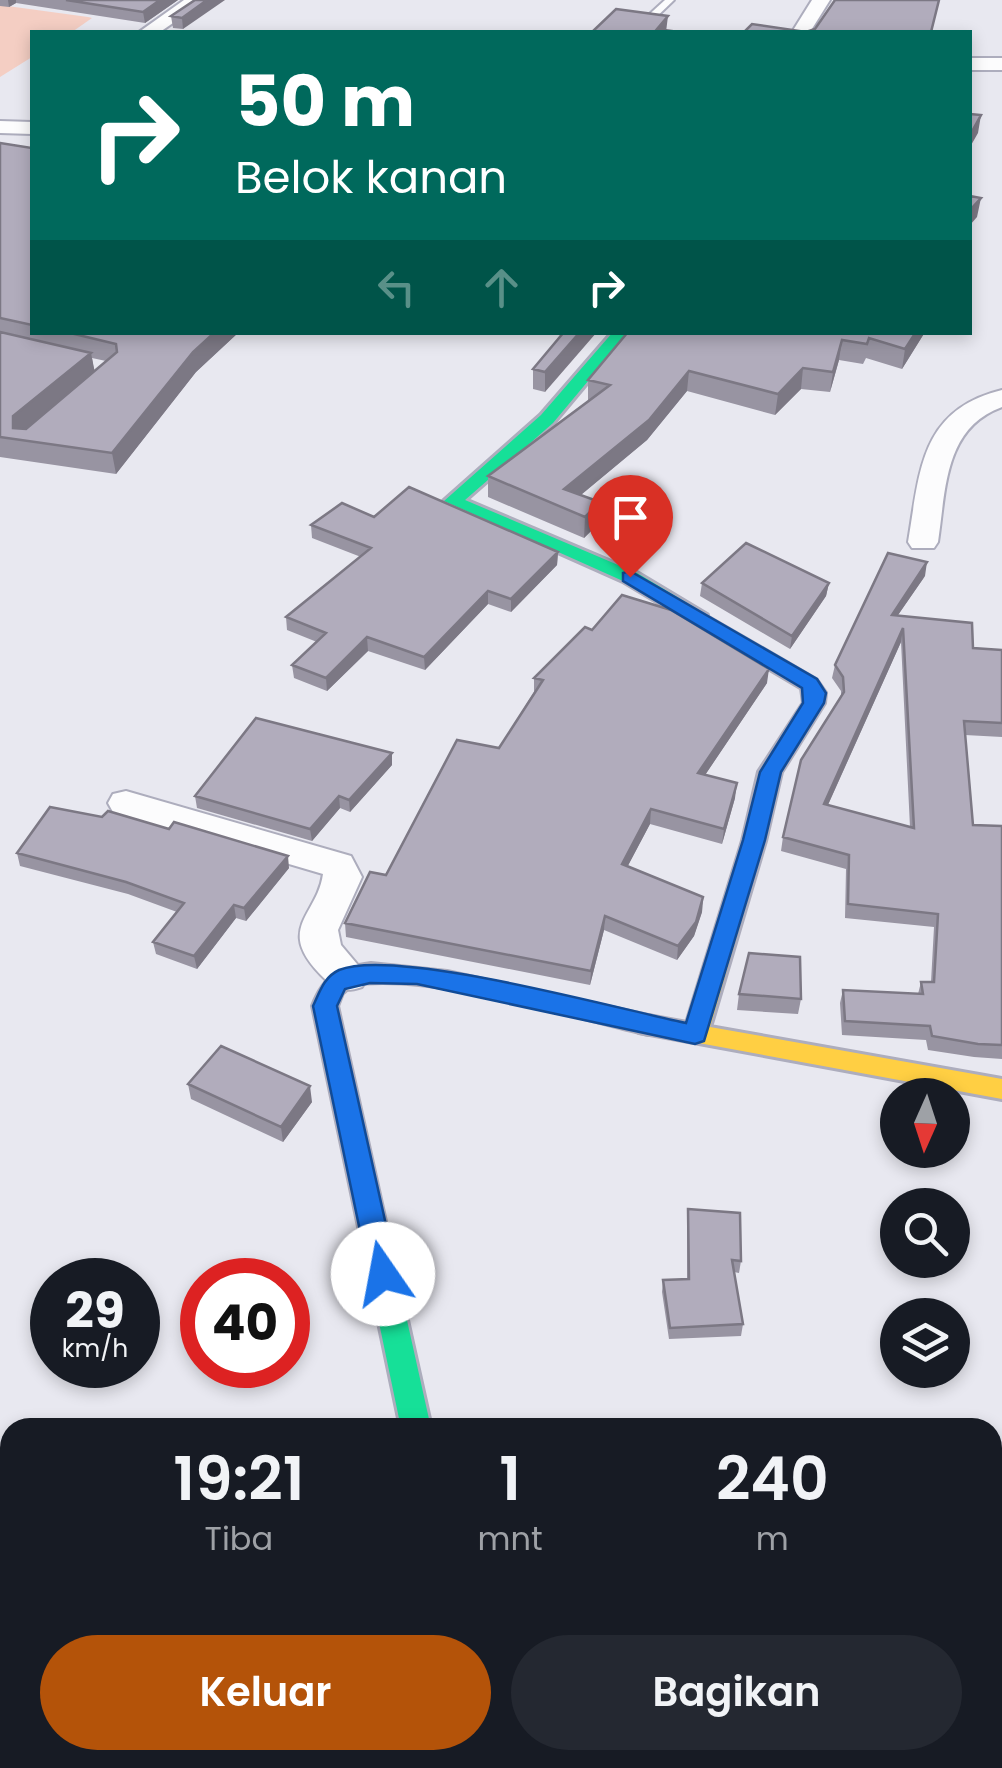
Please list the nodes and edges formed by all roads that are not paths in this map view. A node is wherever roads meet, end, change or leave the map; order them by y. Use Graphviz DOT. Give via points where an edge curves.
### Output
graph roads {
  1 [pos="196,0"];
  2 [pos="670,0"];
  3 [pos="821,0"];
  4 [pos="644,23"];
  5 [pos="151,30"];
  6 [pos="801,30"];
  7 [pos="972,64"];
  8 [pos="1000,64"];
  9 [pos="0,127"];
  10 [pos="30,128"];
  11 [pos="619,335"];
  12 [pos="1002,398"];
  13 [pos="923,542"];
  14 [pos="126,804"];
  15 [pos="348,977"];
  16 [pos="695,1035"];
  17 [pos="1002,1088"];
  18 [pos="414,1418"];
  1 -- 5 [label="street"];
  2 -- 4 [label="lane"];
  3 -- 6 [label="street"];
  7 -- 8 [label="street"];
  9 -- 10 [label="street"];
  11 -- 16 [label="street" via="547,419 453,501 630,577 816,693 770,772"];
  12 -- 13 [label="street" via="956,424 935,455"];
  14 -- 15 [label="street" via="338,865 343,876 318,934 324,957"];
  15 -- 16 [label="street" via="417,975"];
  15 -- 18 [label="street" via="336,983 325,1006"];
  16 -- 17 [label="street"];
}
